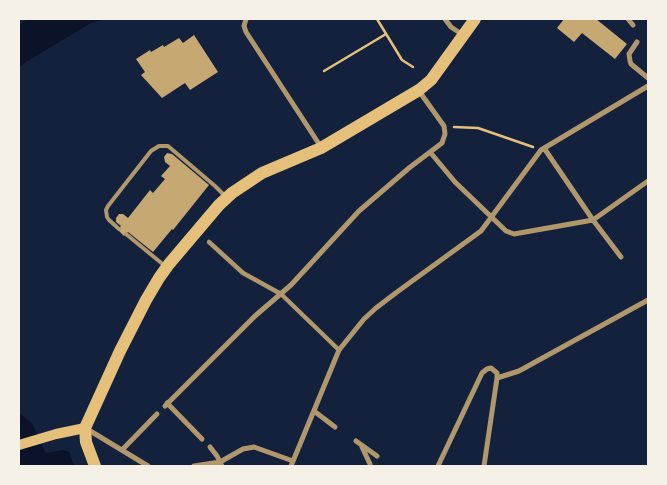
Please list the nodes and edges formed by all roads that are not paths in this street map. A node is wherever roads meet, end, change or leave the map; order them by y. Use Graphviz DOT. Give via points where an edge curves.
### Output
graph roads {
  1 [pos="246,19"];
  2 [pos="445,19"];
  3 [pos="475,19"];
  4 [pos="628,19"];
  5 [pos="633,25"];
  6 [pos="463,35"];
  7 [pos="637,42"];
  8 [pos="648,78"];
  9 [pos="648,86"];
  10 [pos="419,90"];
  11 [pos="321,148"];
  12 [pos="542,149"];
  13 [pos="430,152"];
  14 [pos="648,181"];
  15 [pos="226,198"];
  16 [pos="492,217"];
  17 [pos="593,220"];
  18 [pos="119,228"];
  19 [pos="126,234"];
  20 [pos="209,242"];
  21 [pos="621,257"];
  22 [pos="167,267"];
  23 [pos="281,294"];
  24 [pos="648,300"];
  25 [pos="339,350"];
  26 [pos="497,378"];
  27 [pos="314,411"];
  28 [pos="157,414"];
  29 [pos="336,427"];
  30 [pos="85,428"];
  31 [pos="202,438"];
  32 [pos="356,441"];
  33 [pos="19,446"];
  34 [pos="362,446"];
  35 [pos="210,447"];
  36 [pos="122,450"];
  37 [pos="377,456"];
  38 [pos="292,463"];
  39 [pos="221,464"];
  40 [pos="370,464"];
  41 [pos="95,466"];
  42 [pos="148,466"];
  43 [pos="194,466"];
  44 [pos="438,466"];
  45 [pos="484,466"];
  1 -- 11 [label="street" via="246,32"];
  2 -- 6 [label="street"];
  3 -- 6 [label="main road"];
  4 -- 5 [label="street"];
  6 -- 10 [label="main road" via="431,80"];
  7 -- 8 [label="street" via="629,54 630,61"];
  9 -- 12 [label="street"];
  10 -- 11 [label="main road"];
  10 -- 13 [label="street" via="445,131 445,138"];
  11 -- 15 [label="main road" via="262,173"];
  12 -- 16 [label="street"];
  12 -- 17 [label="street"];
  13 -- 16 [label="street" via="455,182"];
  13 -- 23 [label="street" via="359,210"];
  14 -- 17 [label="street"];
  15 -- 18 [label="lane" via="168,146 159,146 151,151 106,210 107,217"];
  15 -- 22 [label="main road"];
  16 -- 17 [label="street" via="514,234"];
  16 -- 25 [label="street" via="481,231 372,311"];
  17 -- 21 [label="street"];
  19 -- 22 [label="lane"];
  20 -- 23 [label="street" via="243,273"];
  22 -- 30 [label="main road" via="133,324"];
  23 -- 25 [label="street"];
  23 -- 31 [label="street" via="166,405"];
  24 -- 26 [label="street" via="519,371"];
  25 -- 27 [label="street"];
  26 -- 44 [label="street" via="497,373 491,368 482,373"];
  26 -- 45 [label="street"];
  27 -- 29 [label="street"];
  27 -- 38 [label="street"];
  28 -- 36 [label="street"];
  30 -- 33 [label="main road"];
  30 -- 36 [label="street"];
  30 -- 41 [label="main road" via="86,442"];
  32 -- 34 [label="street"];
  34 -- 37 [label="street"];
  34 -- 40 [label="street"];
  35 -- 39 [label="street"];
  36 -- 42 [label="street"];
  38 -- 39 [label="street" via="254,447 243,449"];
  39 -- 43 [label="street"];
}
